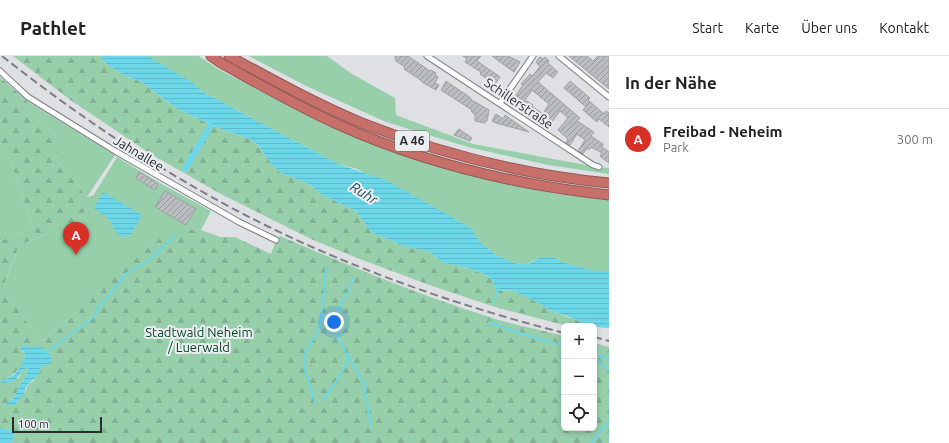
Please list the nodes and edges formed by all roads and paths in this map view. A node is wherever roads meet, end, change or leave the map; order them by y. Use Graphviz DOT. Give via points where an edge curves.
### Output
graph roads {
  1 [pos="211,56"];
  2 [pos="229,56"];
  3 [pos="427,56"];
  4 [pos="533,56"];
  5 [pos="559,56"];
  6 [pos="0,71"];
  7 [pos="609,97"];
  8 [pos="500,104"];
  9 [pos="599,167"];
  10 [pos="609,184"];
  11 [pos="609,195"];
  12 [pos="276,240"];
  1 -- 11 [label="highway, A 46" via="294,104 337,124 421,156 509,179"];
  2 -- 10 [label="highway, A 46" via="340,113 427,146 517,169"];
  3 -- 8 [label="street, Schillerstraße"];
  4 -- 8 [label="street"];
  5 -- 7 [label="street"];
  6 -- 12 [label="street, Jahnallee" via="28,97 99,142 239,222"];
  8 -- 9 [label="street, Schillerstraße"];
}
